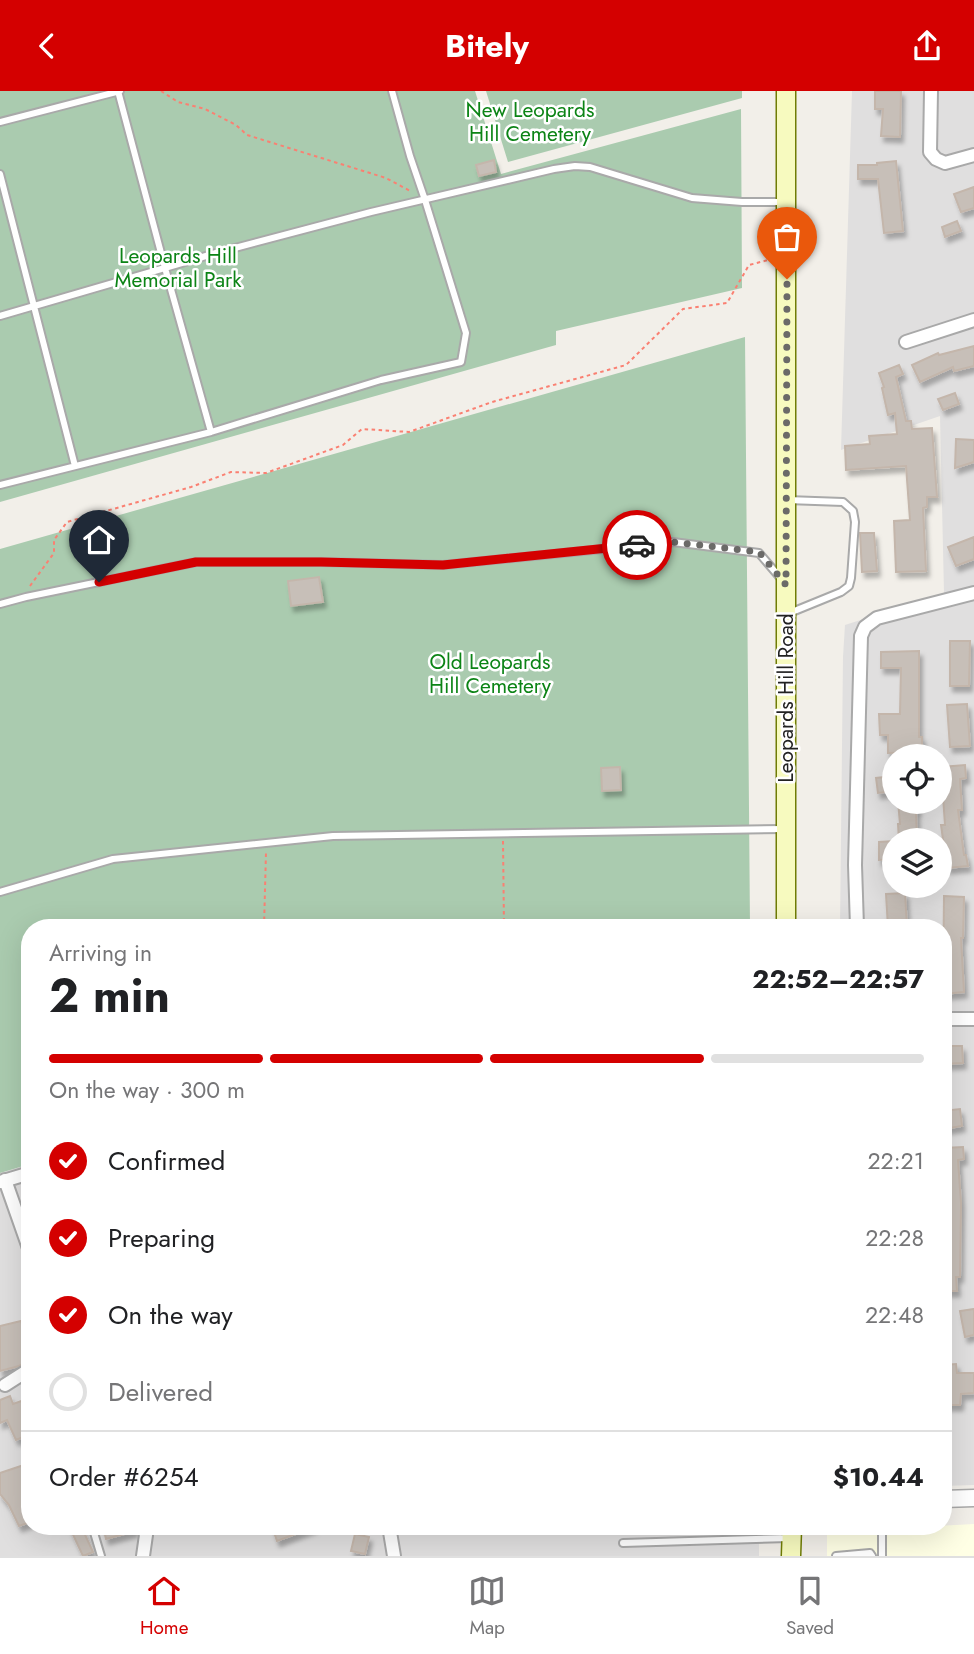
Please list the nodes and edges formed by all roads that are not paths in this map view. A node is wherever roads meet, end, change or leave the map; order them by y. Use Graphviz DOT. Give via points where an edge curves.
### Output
graph roads {
  1 [pos="119,91"];
  2 [pos="392,91"];
  3 [pos="786,91"];
  4 [pos="931,91"];
  5 [pos="0,122"];
  6 [pos="974,155"];
  7 [pos="0,173"];
  8 [pos="425,199"];
  9 [pos="786,202"];
  10 [pos="165,268"];
  11 [pos="34,306"];
  12 [pos="0,316"];
  13 [pos="974,320"];
  14 [pos="906,342"];
  15 [pos="211,432"];
  16 [pos="75,466"];
  17 [pos="0,485"];
  18 [pos="787,500"];
  19 [pos="786,585"];
  20 [pos="974,593"];
  21 [pos="0,604"];
  22 [pos="786,615"];
  23 [pos="785,829"];
  24 [pos="0,892"];
  25 [pos="786,919"];
  26 [pos="857,919"];
  27 [pos="952,1019"];
  28 [pos="974,1019"];
  29 [pos="21,1176"];
  30 [pos="2,1181"];
  31 [pos="21,1228"];
  32 [pos="21,1375"];
  33 [pos="5,1385"];
  34 [pos="974,1498"];
  35 [pos="952,1499"];
  36 [pos="95,1535"];
  37 [pos="146,1535"];
  38 [pos="390,1535"];
  39 [pos="882,1535"];
  40 [pos="791,1540"];
  41 [pos="623,1543"];
  42 [pos="101,1556"];
  43 [pos="143,1556"];
  44 [pos="394,1556"];
  45 [pos="836,1556"];
  46 [pos="872,1556"];
  47 [pos="882,1556"];
  1 -- 5 [label="lane"];
  1 -- 10 [label="lane"];
  2 -- 8 [label="lane"];
  3 -- 9 [label="main road, Leopards Hill Road"];
  4 -- 6 [label="street" via="930,152 945,163"];
  7 -- 11 [label="lane"];
  8 -- 9 [label="lane" via="575,166 692,198"];
  8 -- 10 [label="lane"];
  8 -- 15 [label="lane" via="466,333 461,362 381,380"];
  9 -- 18 [label="main road, Leopards Hill Road"];
  10 -- 11 [label="lane"];
  10 -- 15 [label="lane"];
  11 -- 12 [label="lane"];
  11 -- 16 [label="lane"];
  13 -- 14 [label="street"];
  15 -- 16 [label="lane"];
  16 -- 17 [label="lane"];
  18 -- 19 [label="main road, Leopards Hill Road"];
  18 -- 22 [label="lane" via="843,502 853,511 855,522 849,586"];
  19 -- 21 [label="lane" via="759,552 673,542 443,565 196,562"];
  19 -- 22 [label="main road, Leopards Hill Road"];
  20 -- 26 [label="street" via="877,618 861,636"];
  22 -- 23 [label="main road, Leopards Hill Road"];
  23 -- 24 [label="lane" via="333,836 113,859"];
  23 -- 25 [label="main road, Leopards Hill Road"];
  27 -- 28 [label="street"];
  29 -- 30 [label="street"];
  30 -- 31 [label="street"];
  32 -- 33 [label="street"];
  34 -- 35 [label="street"];
  36 -- 42 [label="lane"];
  37 -- 43 [label="street"];
  38 -- 44 [label="street"];
  39 -- 47 [label="lane"];
  40 -- 41 [label="lane"];
  45 -- 46 [label="lane"];
}
